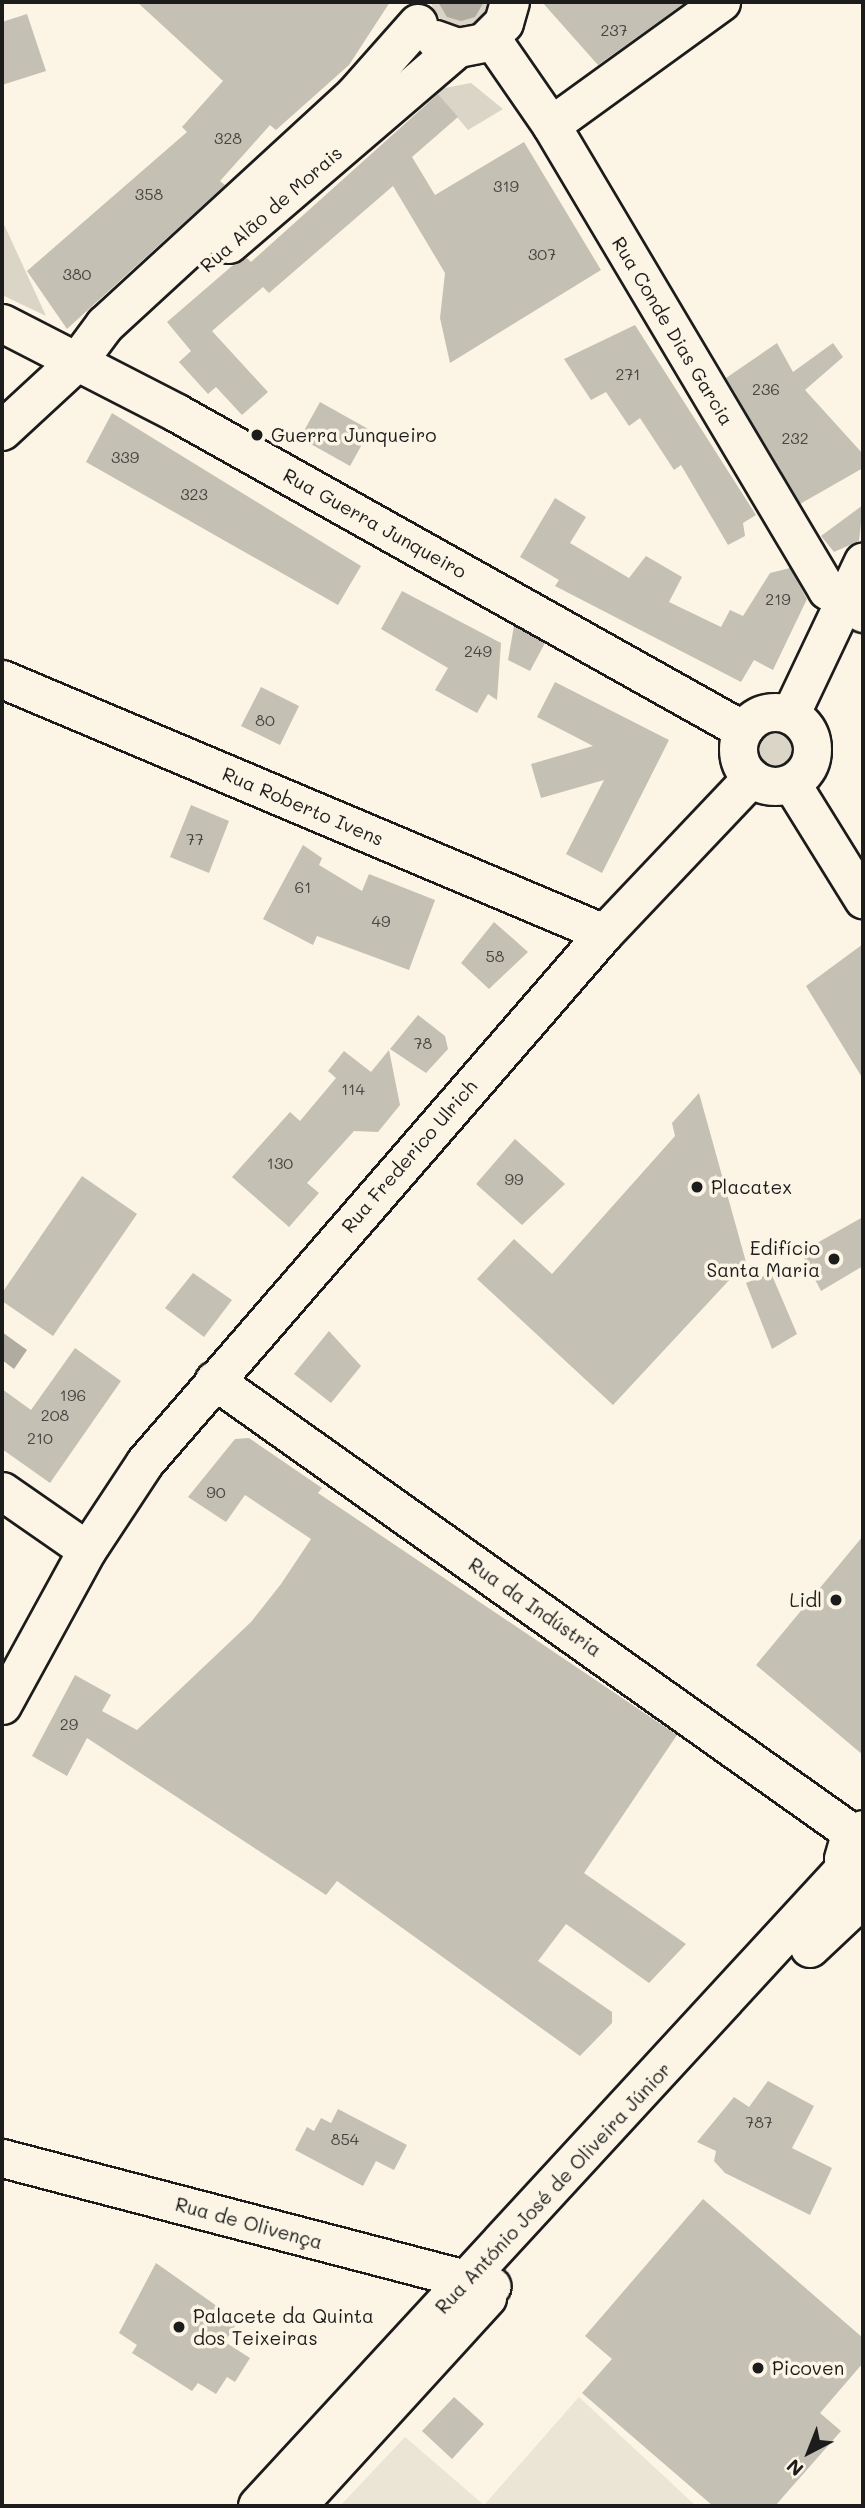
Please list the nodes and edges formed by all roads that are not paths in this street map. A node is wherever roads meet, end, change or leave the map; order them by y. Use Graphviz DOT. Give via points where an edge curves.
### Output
graph roads {
  1 [pos="510,2"];
  2 [pos="721,2"];
  3 [pos="415,13"];
  4 [pos="474,43"];
  5 [pos="551,125"];
  6 [pos="2,323"];
  7 [pos="79,360"];
  8 [pos="2,431"];
  9 [pos="863,561"];
  10 [pos="853,609"];
  11 [pos="2,679"];
  12 [pos="790,715"];
  13 [pos="743,730"];
  14 [pos="751,778"];
  15 [pos="791,783"];
  16 [pos="863,899"];
  17 [pos="604,933"];
  18 [pos="214,1380"];
  19 [pos="2,1491"];
  20 [pos="87,1550"];
  21 [pos="2,1705"];
  22 [pos="858,1864"];
  23 [pos="2,2158"];
  24 [pos="481,2284"];
  25 [pos="258,2506"];
  26 [pos="297,2506"];
  1 -- 4 [label="street, Rua Alão de Morais"];
  2 -- 5 [label="street"];
  3 -- 4 [label="street, Rua Alão de Morais"];
  3 -- 7 [label="street, Rua Alão de Morais" via="355,94 105,325"];
  4 -- 5 [label="street, Rua Conde Dias Garcia"];
  4 -- 7 [label="street, Rua Alão de Morais" via="116,341"];
  5 -- 10 [label="street, Rua Conde Dias Garcia" via="827,590"];
  6 -- 7 [label="street, Rua Guerra Junqueiro"];
  7 -- 8 [label="street, Rua Alão de Morais"];
  7 -- 13 [label="street, Rua Guerra Junqueiro"];
  9 -- 10 [label="street"];
  10 -- 12 [label="street"];
  11 -- 17 [label="street, Rua Roberto Ivens"];
  12 -- 13 [label="street" via="769,712"];
  12 -- 15 [label="street" via="806,729 813,748 807,769"];
  13 -- 14 [label="street" via="738,750"];
  14 -- 15 [label="street" via="771,786"];
  14 -- 17 [label="street, Rua Frederico Ulrich"];
  15 -- 16 [label="street"];
  17 -- 18 [label="street, Rua Frederico Ulrich"];
  18 -- 20 [label="street, Rua Frederico Ulrich" via="145,1462"];
  18 -- 22 [label="street, Rua da Indústria"];
  19 -- 20 [label="street"];
  20 -- 21 [label="street, Rua Frederico Ulrich"];
  22 -- 24 [label="street, Rua António José de Oliveira Júnior"];
  23 -- 24 [label="street, Rua de Olivença"];
  24 -- 25 [label="street, Rua António José de Oliveira Júnior"];
  24 -- 26 [label="street, Rua António José de Oliveira Júnior"];
}
